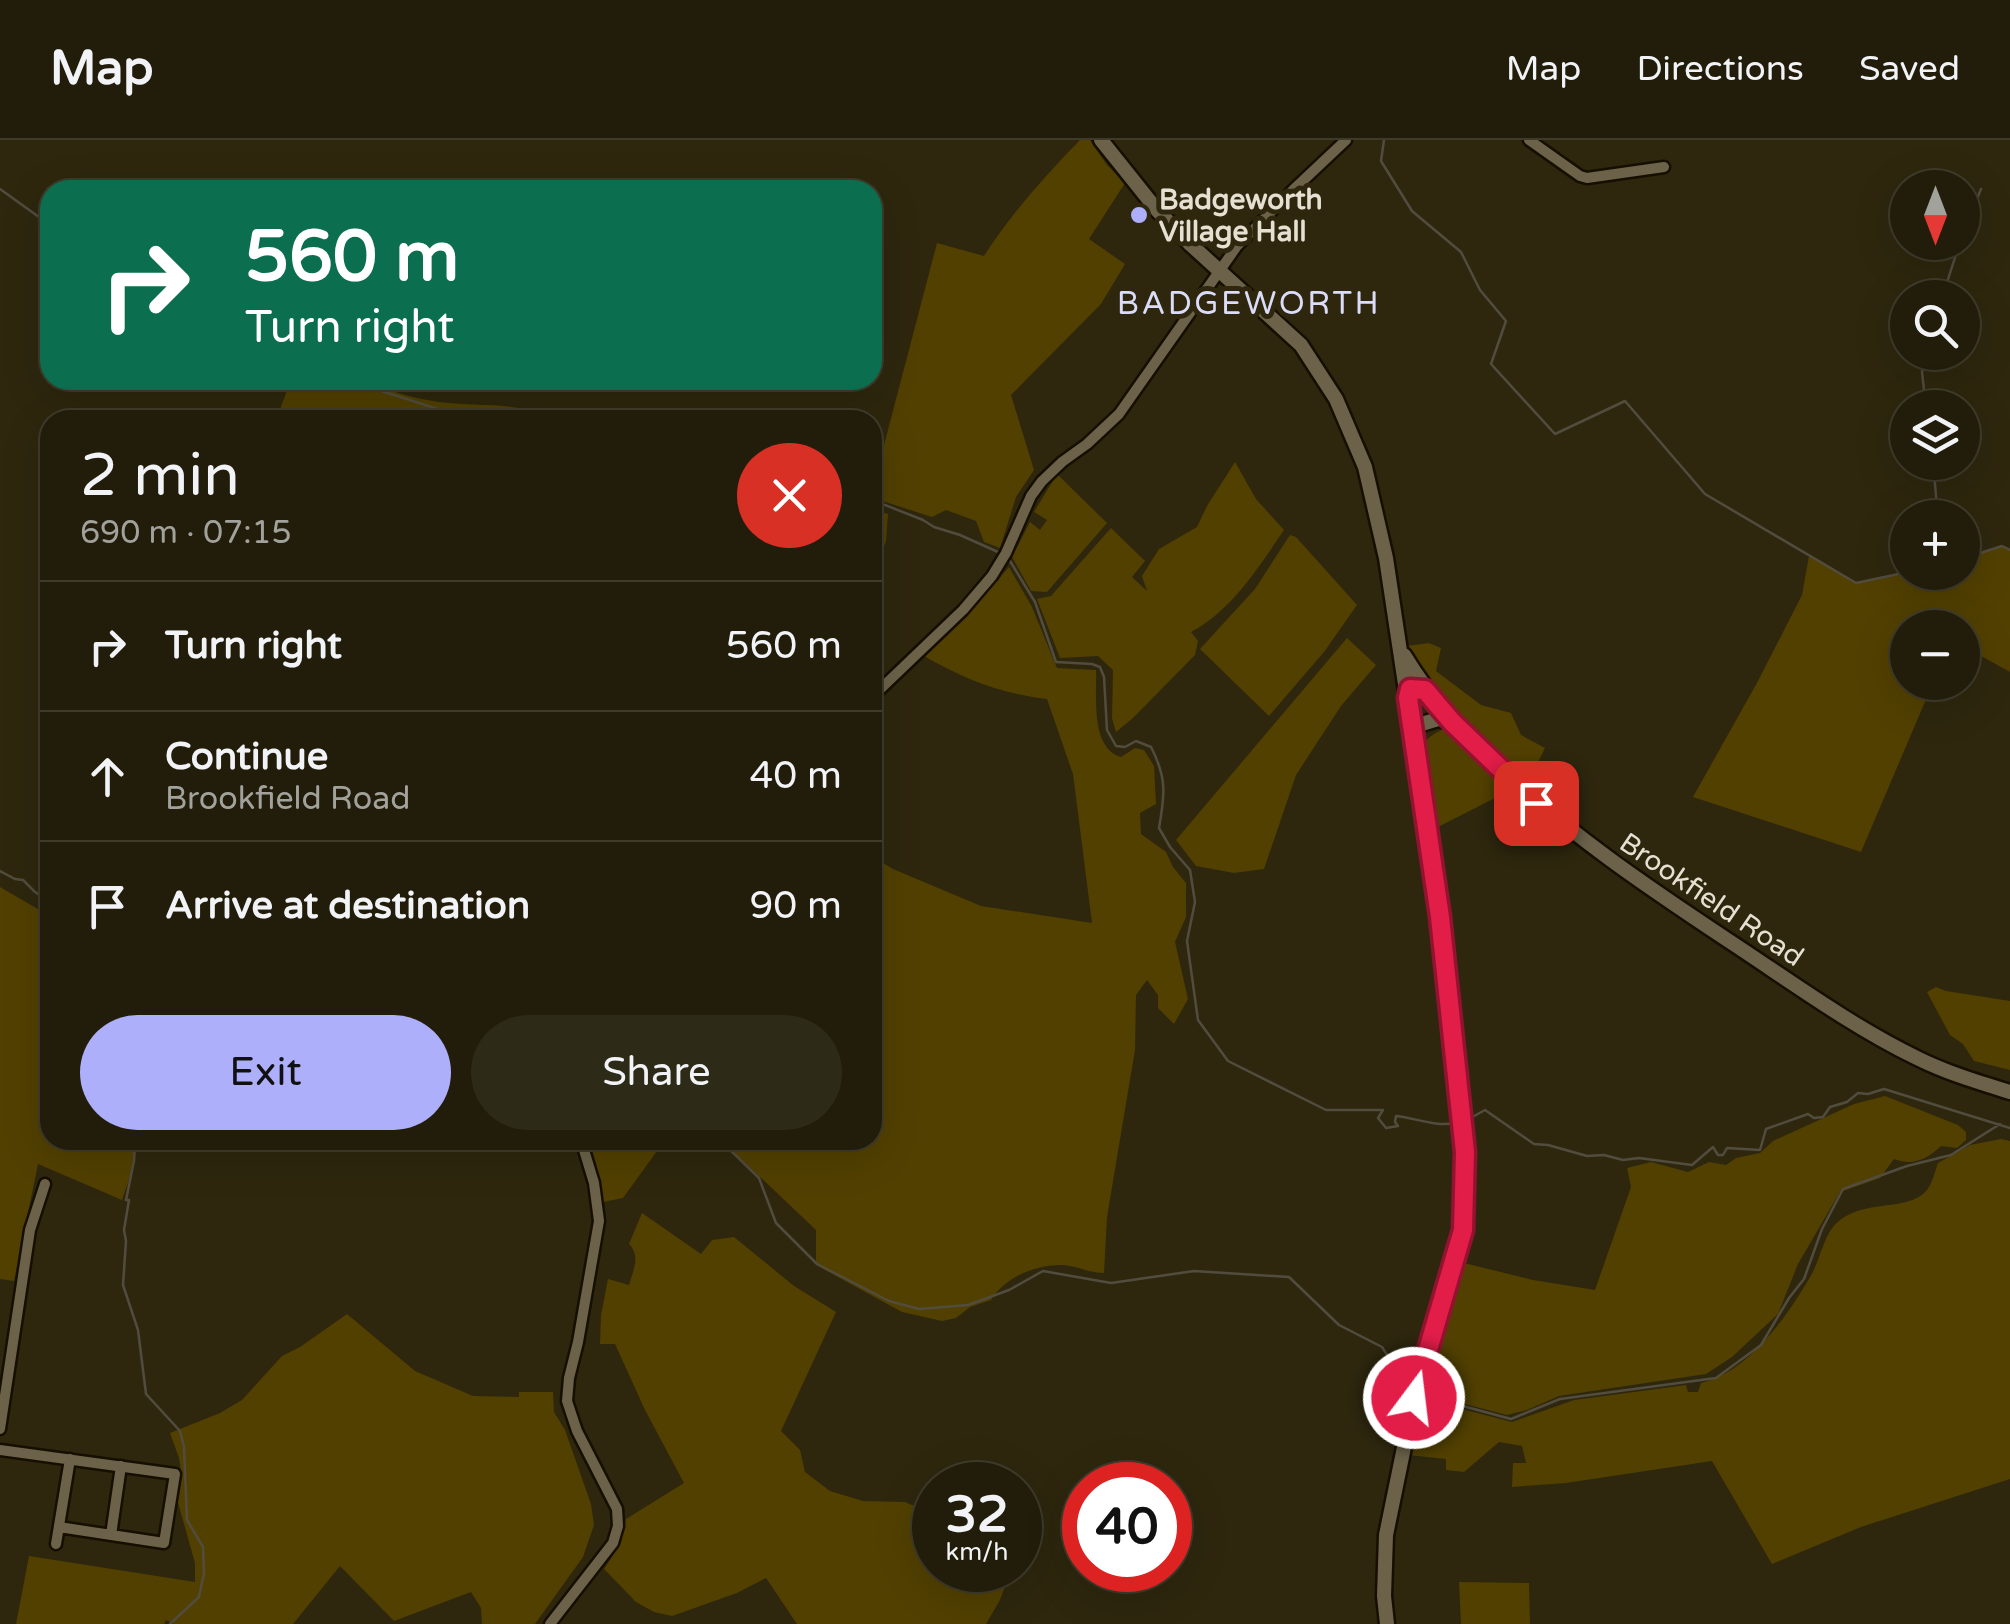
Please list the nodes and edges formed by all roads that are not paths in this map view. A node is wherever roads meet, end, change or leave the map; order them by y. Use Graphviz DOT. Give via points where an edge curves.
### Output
graph roads {
  1 [pos="1100,140"];
  2 [pos="1346,140"];
  3 [pos="1528,140"];
  4 [pos="1664,168"];
  5 [pos="1220,271"];
  6 [pos="1401,650"];
  7 [pos="882,688"];
  8 [pos="1425,690"];
  9 [pos="1408,698"];
  10 [pos="1452,722"];
  11 [pos="1412,727"];
  12 [pos="2010,1092"];
  13 [pos="584,1150"];
  14 [pos="45,1184"];
  15 [pos="0,1430"];
  16 [pos="0,1450"];
  17 [pos="70,1458"];
  18 [pos="121,1466"];
  19 [pos="59,1526"];
  20 [pos="111,1535"];
  21 [pos="56,1544"];
  22 [pos="550,1624"];
  23 [pos="1387,1624"];
  1 -- 5 [label="street" via="1157,210"];
  2 -- 5 [label="street"];
  3 -- 4 [label="street" via="1587,178"];
  5 -- 6 [label="street" via="1301,346 1336,399 1365,467"];
  5 -- 7 [label="street" via="1118,414 1031,496 992,576"];
  6 -- 8 [label="street, Brookfield Road"];
  6 -- 9 [label="street"];
  8 -- 9 [label="street" via="1410,689"];
  8 -- 10 [label="street, Brookfield Road"];
  9 -- 11 [label="street"];
  10 -- 11 [label="street" via="1438,718"];
  10 -- 12 [label="street, Brookfield Road" via="1536,803 1651,890 1886,1042"];
  11 -- 23 [label="street" via="1458,1081 1463,1230 1417,1384 1386,1535"];
  13 -- 22 [label="street" via="599,1221 567,1401 617,1509 618,1526"];
  14 -- 15 [label="street" via="30,1230"];
  16 -- 17 [label="street"];
  17 -- 18 [label="street"];
  17 -- 19 [label="street"];
  18 -- 20 [label="street"];
  18 -- 20 [label="street" via="175,1474 164,1542"];
  19 -- 20 [label="street"];
  19 -- 21 [label="street"];
}
